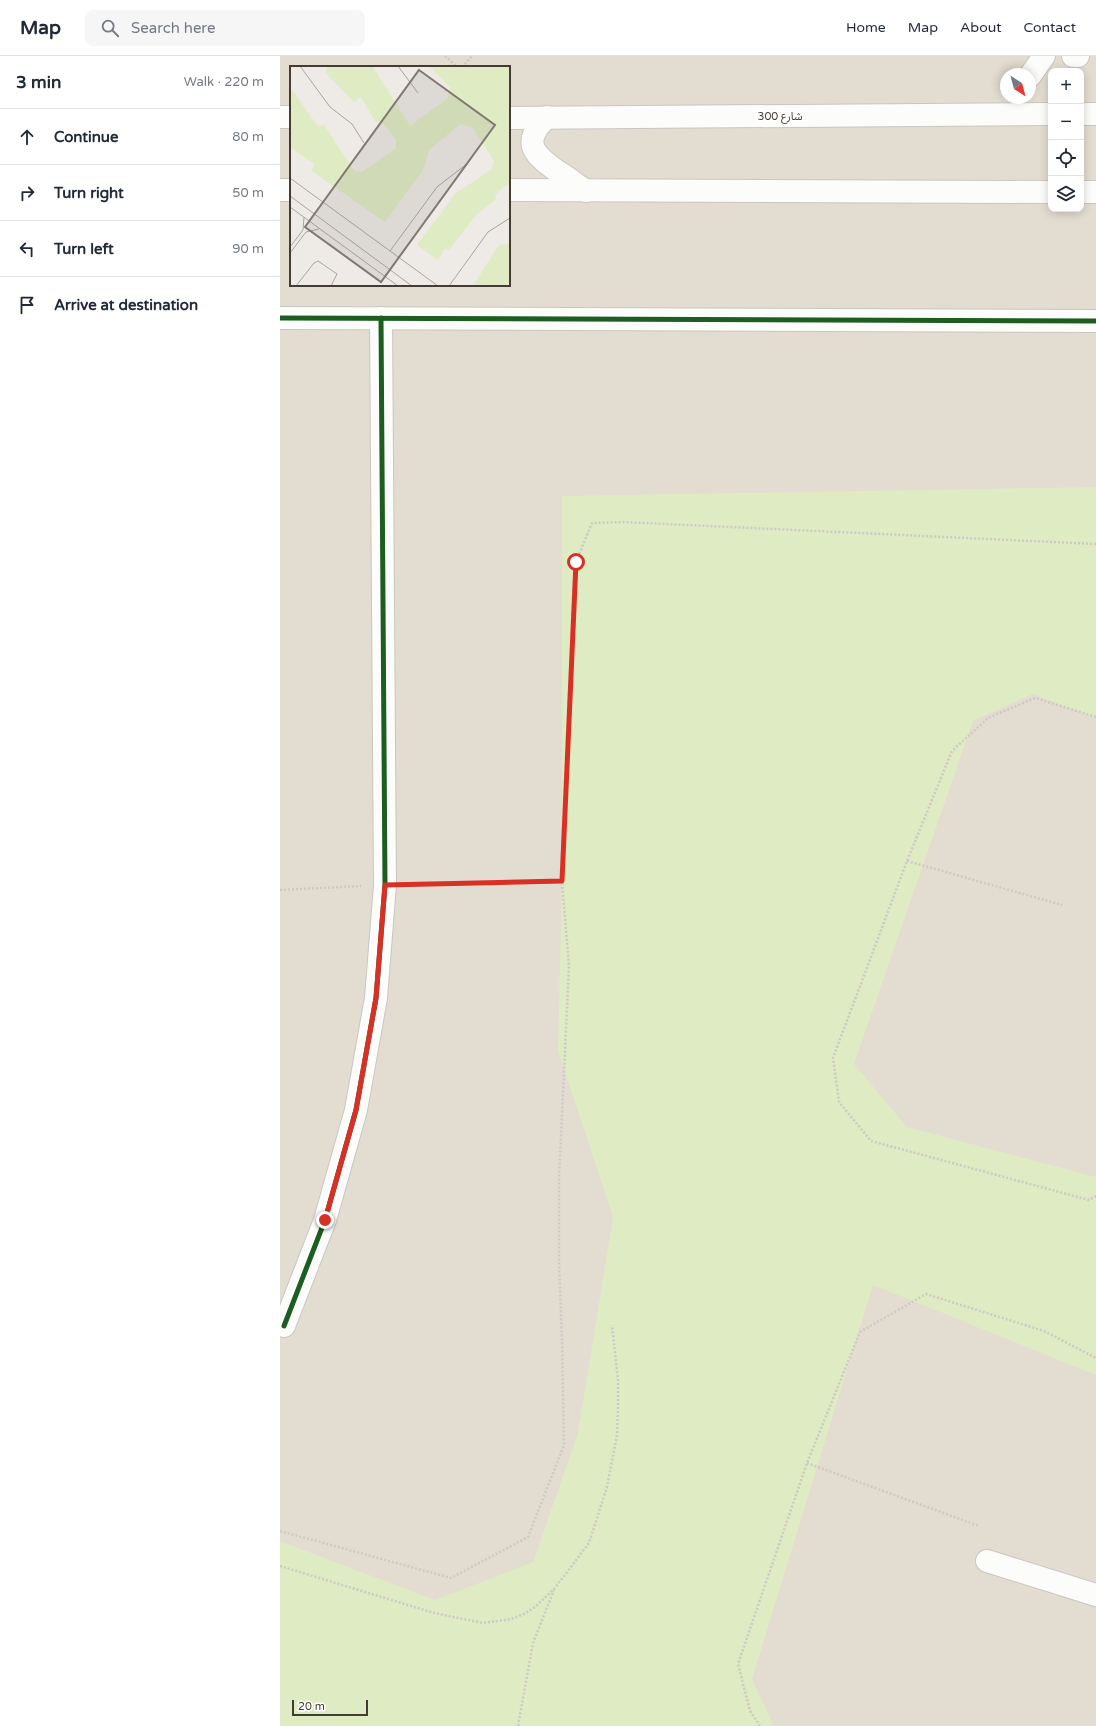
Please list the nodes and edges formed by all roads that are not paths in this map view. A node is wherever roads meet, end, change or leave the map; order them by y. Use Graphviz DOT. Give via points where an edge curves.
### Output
graph roads {
  1 [pos="1044,56"];
  2 [pos="1073,56"];
  3 [pos="1078,56"];
  4 [pos="1036,68"];
  5 [pos="1000,104"];
  6 [pos="1048,114"];
  7 [pos="1084,114"];
  8 [pos="1096,114"];
  9 [pos="984,115"];
  10 [pos="547,117"];
  11 [pos="510,118"];
  12 [pos="510,190"];
  13 [pos="586,191"];
  14 [pos="1048,192"];
  15 [pos="1084,192"];
  16 [pos="1096,192"];
  17 [pos="280,318"];
  18 [pos="381,318"];
  19 [pos="1096,321"];
  20 [pos="284,1326"];
  21 [pos="987,1561"];
  22 [pos="1096,1595"];
  1 -- 4 [label="street"];
  2 -- 3 [label="street"];
  5 -- 9 [label="street"];
  6 -- 9 [label="street, شارع 300"];
  7 -- 8 [label="street"];
  9 -- 10 [label="street, شارع 300"];
  10 -- 11 [label="street, شارع 300"];
  10 -- 13 [label="street" via="534,132 534,151 540,159"];
  12 -- 13 [label="street"];
  13 -- 14 [label="street"];
  15 -- 16 [label="street"];
  17 -- 18 [label="street"];
  18 -- 19 [label="street"];
  18 -- 20 [label="street" via="385,885 376,998 356,1110 325,1220"];
  21 -- 22 [label="street"];
}
